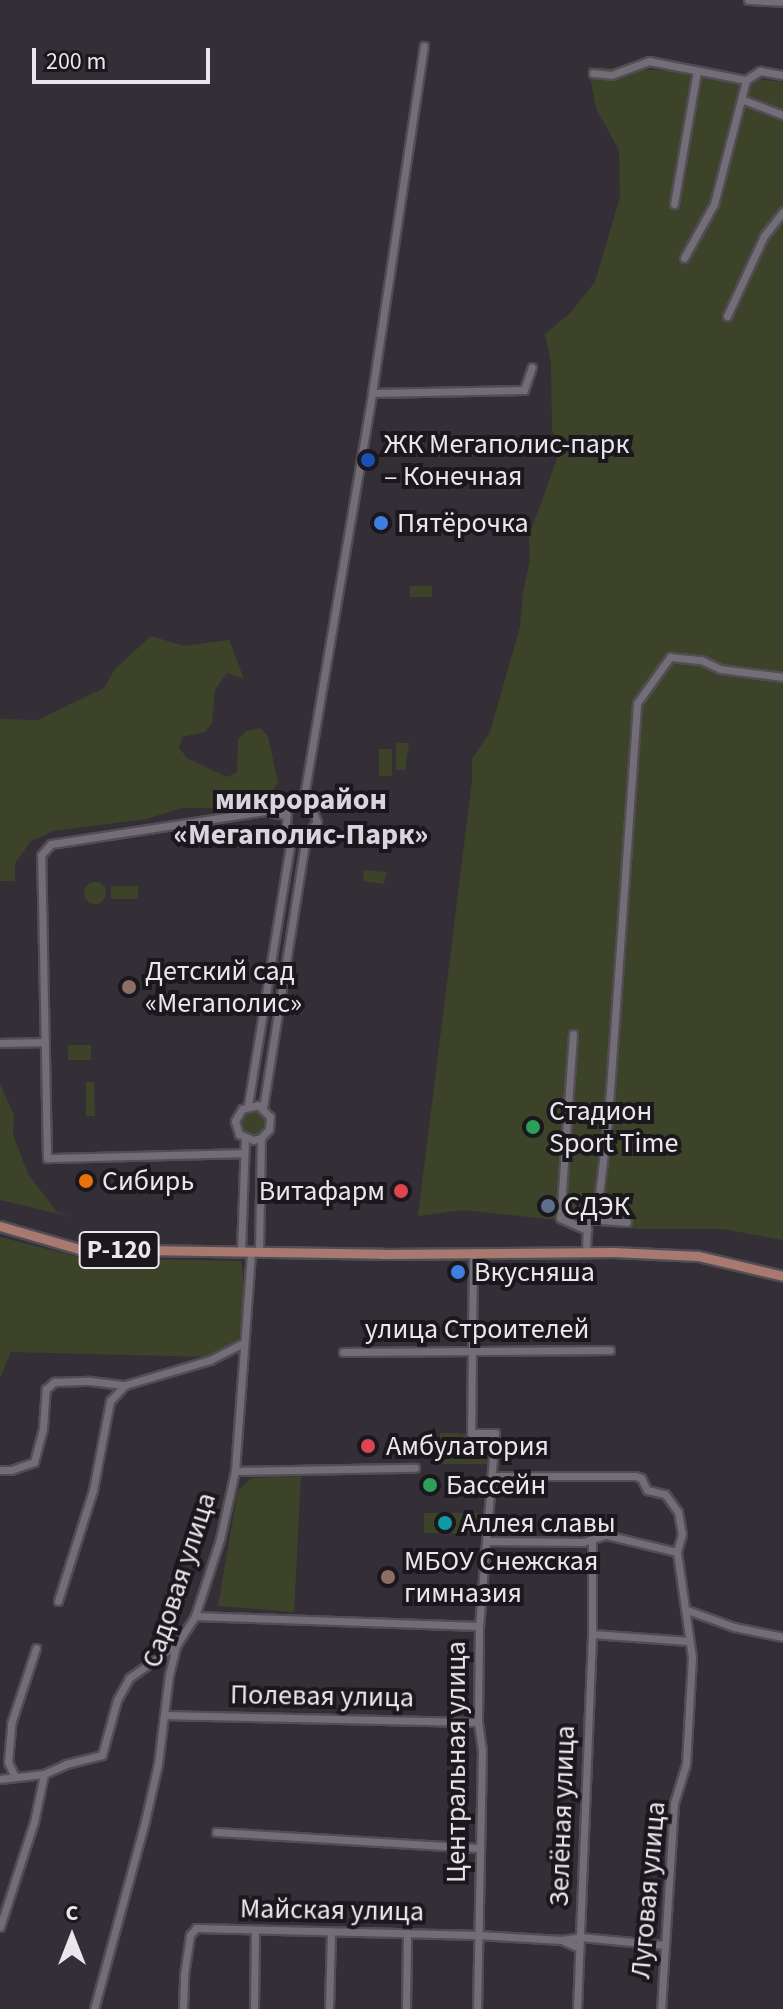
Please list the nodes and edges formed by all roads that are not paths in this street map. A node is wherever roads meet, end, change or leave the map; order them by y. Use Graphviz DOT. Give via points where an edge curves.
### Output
graph roads {
  1 [pos="748,0"];
  2 [pos="783,2"];
  3 [pos="424,46"];
  4 [pos="697,71"];
  5 [pos="593,73"];
  6 [pos="783,75"];
  7 [pos="746,80"];
  8 [pos="741,99"];
  9 [pos="783,115"];
  10 [pos="674,204"];
  11 [pos="783,212"];
  12 [pos="684,258"];
  13 [pos="727,316"];
  14 [pos="532,367"];
  15 [pos="372,393"];
  16 [pos="783,677"];
  17 [pos="303,802"];
  18 [pos="285,815"];
  19 [pos="292,833"];
  20 [pos="306,835"];
  21 [pos="573,1034"];
  22 [pos="45,1042"];
  23 [pos="0,1043"];
  24 [pos="248,1105"];
  25 [pos="263,1108"];
  26 [pos="245,1138"];
  27 [pos="261,1138"];
  28 [pos="244,1153"];
  29 [pos="596,1220"];
  30 [pos="627,1222"];
  31 [pos="0,1226"];
  32 [pos="587,1230"];
  33 [pos="586,1251"];
  34 [pos="250,1252"];
  35 [pos="473,1252"];
  36 [pos="783,1276"];
  37 [pos="243,1343"];
  38 [pos="610,1350"];
  39 [pos="472,1351"];
  40 [pos="343,1352"];
  41 [pos="125,1385"];
  42 [pos="415,1468"];
  43 [pos="0,1470"];
  44 [pos="235,1471"];
  45 [pos="494,1476"];
  46 [pos="487,1541"];
  47 [pos="592,1541"];
  48 [pos="677,1552"];
  49 [pos="58,1601"];
  50 [pos="687,1610"];
  51 [pos="195,1616"];
  52 [pos="705,1619"];
  53 [pos="479,1626"];
  54 [pos="688,1629"];
  55 [pos="592,1630"];
  56 [pos="783,1637"];
  57 [pos="689,1641"];
  58 [pos="177,1644"];
  59 [pos="36,1648"];
  60 [pos="165,1715"];
  61 [pos="478,1722"];
  62 [pos="44,1774"];
  63 [pos="14,1775"];
  64 [pos="0,1779"];
  65 [pos="216,1832"];
  66 [pos="479,1848"];
  67 [pos="0,1927"];
  68 [pos="255,1931"];
  69 [pos="331,1932"];
  70 [pos="407,1934"];
  71 [pos="478,1935"];
  72 [pos="580,1937"];
  73 [pos="562,1940"];
  74 [pos="664,1945"];
  75 [pos="579,1948"];
  76 [pos="94,2009"];
  77 [pos="183,2009"];
  78 [pos="254,2009"];
  79 [pos="329,2009"];
  80 [pos="406,2009"];
  81 [pos="477,2009"];
  82 [pos="577,2009"];
  83 [pos="661,2009"];
  1 -- 2 [label="street"];
  3 -- 15 [label="street"];
  4 -- 5 [label="street" via="649,61 611,75"];
  4 -- 7 [label="street"];
  4 -- 10 [label="street"];
  6 -- 7 [label="street" via="760,71"];
  7 -- 8 [label="street"];
  8 -- 9 [label="street"];
  8 -- 12 [label="street" via="714,204"];
  11 -- 13 [label="street" via="764,236"];
  14 -- 15 [label="street" via="524,390"];
  15 -- 17 [label="street"];
  16 -- 29 [label="street" via="670,657 637,703"];
  17 -- 18 [label="street" via="291,805"];
  17 -- 20 [label="street" via="318,818"];
  18 -- 19 [label="street"];
  18 -- 22 [label="street" via="264,811 45,846"];
  19 -- 20 [label="street"];
  19 -- 24 [label="street"];
  20 -- 25 [label="street"];
  21 -- 32 [label="street" via="560,1218"];
  22 -- 23 [label="street"];
  22 -- 28 [label="street" via="47,1158"];
  24 -- 25 [label="street"];
  24 -- 26 [label="street" via="235,1121"];
  25 -- 27 [label="street" via="270,1123"];
  26 -- 27 [label="street"];
  26 -- 28 [label="street"];
  27 -- 34 [label="street"];
  28 -- 34 [label="street"];
  29 -- 30 [label="street"];
  29 -- 32 [label="street" via="587,1219"];
  31 -- 34 [label="main road, Р-120" via="79,1249"];
  32 -- 33 [label="street"];
  33 -- 35 [label="main road, Р-120"];
  33 -- 36 [label="main road, Р-120" via="698,1256"];
  34 -- 35 [label="main road, Р-120"];
  34 -- 37 [label="street, Садовая улица"];
  35 -- 39 [label="street, Центральная улица"];
  37 -- 41 [label="street" via="210,1360"];
  37 -- 44 [label="street, Садовая улица"];
  38 -- 39 [label="street, улица Строителей"];
  39 -- 40 [label="street, улица Строителей"];
  39 -- 45 [label="street, Центральная улица" via="471,1433 495,1433"];
  41 -- 43 [label="street" via="54,1382 46,1389 34,1462"];
  41 -- 49 [label="street" via="110,1401 93,1490"];
  42 -- 44 [label="street"];
  44 -- 51 [label="street, Садовая улица"];
  45 -- 46 [label="street, Центральная улица"];
  45 -- 48 [label="street, Луговая улица" via="641,1478 647,1490 665,1494 681,1521"];
  46 -- 47 [label="street"];
  46 -- 53 [label="street, Центральная улица"];
  47 -- 48 [label="street" via="606,1535"];
  47 -- 55 [label="street, Зелёная улица"];
  48 -- 50 [label="street, Луговая улица"];
  50 -- 52 [label="street"];
  50 -- 54 [label="street, Луговая улица"];
  51 -- 53 [label="street"];
  51 -- 58 [label="street, Садовая улица"];
  52 -- 54 [label="street"];
  52 -- 56 [label="street"];
  53 -- 61 [label="street, Центральная улица"];
  54 -- 57 [label="street, Луговая улица"];
  55 -- 57 [label="street"];
  55 -- 72 [label="street, Зелёная улица"];
  57 -- 74 [label="street, Луговая улица" via="684,1776 674,1803"];
  58 -- 60 [label="street, Садовая улица"];
  58 -- 62 [label="street" via="129,1678 117,1700 102,1755"];
  59 -- 63 [label="street" via="11,1724 8,1762"];
  60 -- 61 [label="street, Полевая улица"];
  60 -- 76 [label="street, Садовая улица" via="145,1821"];
  61 -- 66 [label="street, Центральная улица"];
  62 -- 63 [label="street"];
  62 -- 67 [label="street"];
  63 -- 64 [label="street"];
  65 -- 66 [label="street"];
  66 -- 71 [label="street, Центральная улица"];
  68 -- 69 [label="street, Майская улица"];
  68 -- 77 [label="street, Майская улица" via="196,1928 190,1935"];
  68 -- 78 [label="street"];
  69 -- 70 [label="street, Майская улица"];
  69 -- 79 [label="street"];
  70 -- 71 [label="street, Майская улица"];
  70 -- 80 [label="street"];
  71 -- 73 [label="street, Майская улица"];
  71 -- 81 [label="street, Центральная улица"];
  72 -- 73 [label="street"];
  72 -- 74 [label="street"];
  72 -- 75 [label="street, Зелёная улица"];
  73 -- 75 [label="street"];
  74 -- 83 [label="street, Луговая улица"];
  75 -- 82 [label="street, Зелёная улица"];
}
